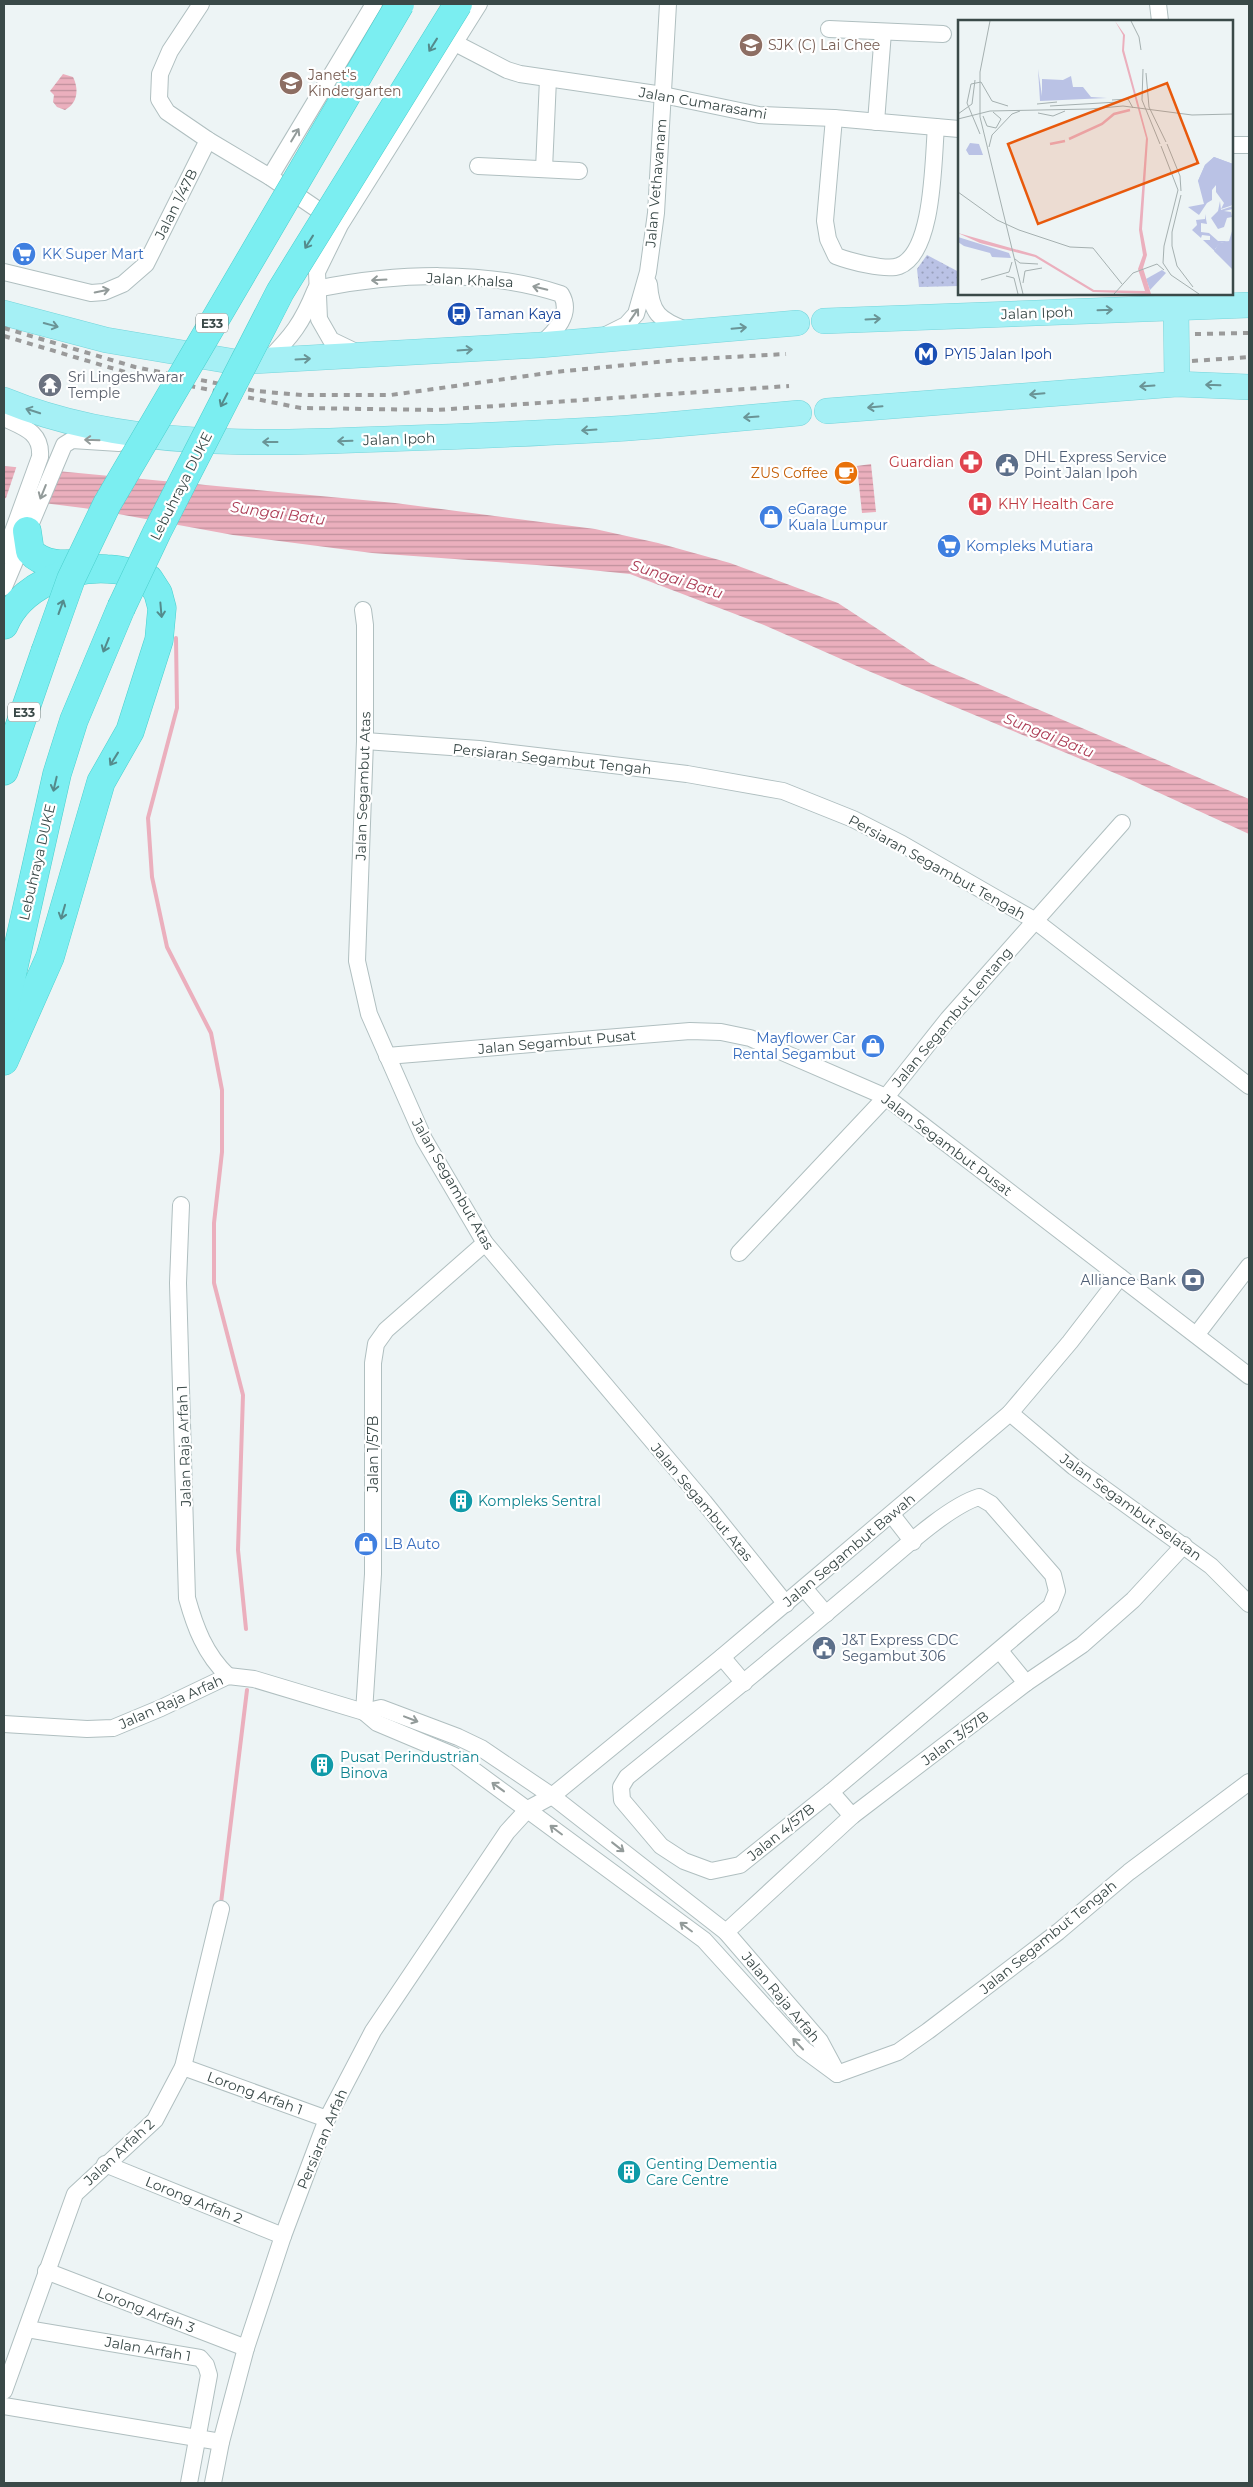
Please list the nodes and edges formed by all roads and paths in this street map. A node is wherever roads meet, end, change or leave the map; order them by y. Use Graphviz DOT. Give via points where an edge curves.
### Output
graph roads {
  1 [pos="201,4"];
  2 [pos="374,4"];
  3 [pos="393,4"];
  4 [pos="400,4"];
  5 [pos="458,4"];
  6 [pos="479,4"];
  7 [pos="668,4"];
  8 [pos="1158,4"];
  9 [pos="1160,20"];
  10 [pos="828,29"];
  11 [pos="883,32"];
  12 [pos="943,34"];
  13 [pos="456,43"];
  14 [pos="548,79"];
  15 [pos="663,95"];
  16 [pos="834,118"];
  17 [pos="876,122"];
  18 [pos="936,127"];
  19 [pos="958,129"];
  20 [pos="208,140"];
  21 [pos="1233,145"];
  22 [pos="1249,146"];
  23 [pos="478,166"];
  24 [pos="544,169"];
  25 [pos="579,171"];
  26 [pos="276,180"];
  27 [pos="340,225"];
  28 [pos="4,272"];
  29 [pos="648,272"];
  30 [pos="316,289"];
  31 [pos="1176,301"];
  32 [pos="1249,305"];
  33 [pos="4,313"];
  34 [pos="824,321"];
  35 [pos="798,323"];
  36 [pos="690,332"];
  37 [pos="597,340"];
  38 [pos="540,345"];
  39 [pos="167,351"];
  40 [pos="364,356"];
  41 [pos="267,361"];
  42 [pos="1177,384"];
  43 [pos="1249,387"];
  44 [pos="4,400"];
  45 [pos="828,411"];
  46 [pos="799,413"];
  47 [pos="4,418"];
  48 [pos="227,441"];
  49 [pos="22,529"];
  50 [pos="4,556"];
  51 [pos="149,579"];
  52 [pos="50,580"];
  53 [pos="4,587"];
  54 [pos="362,610"];
  55 [pos="4,625"];
  56 [pos="4,642"];
  57 [pos="365,741"];
  58 [pos="4,771"];
  59 [pos="1122,822"];
  60 [pos="1034,920"];
  61 [pos="4,1010"];
  62 [pos="387,1056"];
  63 [pos="4,1061"];
  64 [pos="1249,1086"];
  65 [pos="886,1097"];
  66 [pos="181,1205"];
  67 [pos="485,1243"];
  68 [pos="739,1253"];
  69 [pos="1249,1266"];
  70 [pos="1120,1277"];
  71 [pos="1197,1334"];
  72 [pos="1249,1376"];
  73 [pos="1010,1414"];
  74 [pos="892,1515"];
  75 [pos="913,1542"];
  76 [pos="1184,1545"];
  77 [pos="804,1588"];
  78 [pos="786,1604"];
  79 [pos="1249,1604"];
  80 [pos="826,1614"];
  81 [pos="1000,1651"];
  82 [pos="722,1657"];
  83 [pos="228,1676"];
  84 [pos="744,1683"];
  85 [pos="1026,1683"];
  86 [pos="364,1712"];
  87 [pos="4,1724"];
  88 [pos="1249,1782"];
  89 [pos="831,1792"];
  90 [pos="552,1796"];
  91 [pos="528,1809"];
  92 [pos="852,1816"];
  93 [pos="221,1909"];
  94 [pos="726,1932"];
  95 [pos="183,2067"];
  96 [pos="837,2074"];
  97 [pos="327,2119"];
  98 [pos="105,2164"];
  99 [pos="283,2236"];
  100 [pos="46,2271"];
  101 [pos="27,2329"];
  102 [pos="246,2348"];
  103 [pos="4,2391"];
  104 [pos="4,2406"];
  105 [pos="196,2438"];
  106 [pos="221,2442"];
  107 [pos="188,2483"];
  108 [pos="214,2483"];
  1 -- 20 [label="street" via="170,51 158,88 167,112"];
  26 -- 2 [label="street, one-way"];
  3 -- 26 [label="street"];
  58 -- 4 [label="highway, E33, one-way, bridge" via="71,579 107,504"];
  5 -- 61 [label="highway, Lebuhraya DUKE, one-way, bridge" via="280,292 121,608 74,720 57,774"];
  6 -- 13 [label="street"];
  7 -- 15 [label="street, Jalan Vethavanam"];
  8 -- 9 [label="street"];
  10 -- 11 [label="street"];
  11 -- 12 [label="street"];
  11 -- 17 [label="street"];
  13 -- 14 [label="street, Jalan Cumarasami" via="507,70"];
  13 -- 27 [label="street"];
  14 -- 15 [label="street, Jalan Cumarasami"];
  14 -- 24 [label="street"];
  15 -- 16 [label="street, Jalan Cumarasami" via="759,115"];
  15 -- 29 [label="street, Jalan Vethavanam" via="656,213"];
  16 -- 17 [label="street, Jalan Cumarasami"];
  16 -- 18 [label="street" via="825,221 828,239 836,256 858,264 898,267 916,251 927,220"];
  17 -- 18 [label="street, Jalan Cumarasami"];
  18 -- 19 [label="street, Jalan Cumarasami"];
  20 -- 26 [label="street"];
  28 -- 20 [label="street, Jalan 1/47B, one-way" via="83,291 104,292 123,284 146,264"];
  21 -- 22 [label="street"];
  23 -- 24 [label="street"];
  24 -- 25 [label="street"];
  26 -- 27 [label="street"];
  26 -- 39 [label="street" via="190,338 185,344"];
  27 -- 30 [label="street" via="316,272"];
  29 -- 36 [label="street" via="650,301 658,316"];
  37 -- 29 [label="street, one-way" via="626,325 636,314"];
  38 -- 30 [label="street, Jalan Khalsa, one-way" via="558,328 566,302 561,294 546,289 498,279 443,276 353,281"];
  30 -- 40 [label="street" via="319,319 332,340"];
  30 -- 41 [label="street" via="292,336"];
  31 -- 32 [label="main road, Jalan Ipoh"];
  34 -- 31 [label="main road, Jalan Ipoh, one-way"];
  31 -- 42 [label="main road"];
  33 -- 39 [label="main road, one-way" via="106,340"];
  36 -- 35 [label="main road, one-way"];
  36 -- 37 [label="main road"];
  37 -- 38 [label="main road"];
  40 -- 38 [label="main road, one-way"];
  39 -- 41 [label="main road" via="236,362"];
  41 -- 40 [label="main road, one-way"];
  43 -- 42 [label="main road, one-way"];
  42 -- 45 [label="main road, one-way"];
  48 -- 44 [label="main road, Jalan Ipoh, one-way" via="98,428 32,411"];
  46 -- 48 [label="main road, Jalan Ipoh, one-way" via="516,435 314,442"];
  47 -- 49 [label="street" via="29,428 41,448"];
  48 -- 49 [label="street, one-way" via="139,446 72,440 59,453"];
  49 -- 50 [label="street"];
  49 -- 51 [label="highway" via="30,551 39,559 63,565 108,561 138,570"];
  49 -- 53 [label="street"];
  51 -- 52 [label="highway" via="109,568 91,569"];
  51 -- 63 [label="highway, one-way" via="162,608 159,640 130,732 101,782 50,957"];
  52 -- 55 [label="highway" via="20,600 9,612"];
  52 -- 56 [label="highway" via="36,589 16,613"];
  54 -- 57 [label="street, Jalan Segambut Atas" via="365,625"];
  57 -- 60 [label="street, Persiaran Segambut Tengah" via="479,749 688,774 783,792 853,819"];
  57 -- 62 [label="street, Jalan Segambut Atas" via="357,961 369,1014"];
  59 -- 60 [label="street, Jalan Segambut Lentang"];
  60 -- 64 [label="street, Persiaran Segambut Tengah"];
  60 -- 65 [label="street, Jalan Segambut Lentang"];
  62 -- 65 [label="street, Jalan Segambut Pusat" via="690,1031 721,1032 750,1038"];
  62 -- 67 [label="street, Jalan Segambut Atas" via="424,1139"];
  65 -- 68 [label="street, Jalan Segambut Lentang"];
  65 -- 70 [label="street, Jalan Segambut Pusat"];
  66 -- 83 [label="street, Jalan Raja Arfah 1" via="178,1283 187,1598 194,1625 206,1650"];
  67 -- 78 [label="street, Jalan Segambut Atas"];
  67 -- 86 [label="street, Jalan 1/57B" via="386,1330 376,1344 373,1363 373,1574"];
  69 -- 71 [label="street"];
  70 -- 71 [label="street, Jalan Segambut Pusat"];
  70 -- 73 [label="street, Jalan Segambut Bawah"];
  71 -- 72 [label="street, Jalan Segambut Pusat"];
  73 -- 74 [label="street, Jalan Segambut Bawah"];
  73 -- 76 [label="street, Jalan Segambut Selatan" via="1074,1467"];
  74 -- 75 [label="street"];
  74 -- 77 [label="street, Jalan Segambut Bawah"];
  75 -- 80 [label="street, Jalan 4/57B"];
  75 -- 81 [label="street, Jalan 4/57B" via="965,1501 979,1497 992,1504 1053,1575 1057,1591 1051,1606"];
  76 -- 79 [label="street, Jalan Segambut Selatan" via="1212,1566"];
  76 -- 85 [label="street, Jalan 3/57B" via="1133,1600 1082,1645"];
  77 -- 78 [label="street, Jalan Segambut Bawah"];
  77 -- 80 [label="street"];
  78 -- 82 [label="street, Jalan Segambut Bawah"];
  80 -- 84 [label="street, Jalan 4/57B"];
  81 -- 85 [label="street"];
  81 -- 89 [label="street, Jalan 4/57B"];
  82 -- 84 [label="street"];
  82 -- 90 [label="street, Jalan Segambut Bawah"];
  83 -- 86 [label="street, Jalan Raja Arfah" via="254,1679"];
  83 -- 87 [label="street, Jalan Raja Arfah" via="112,1728"];
  84 -- 89 [label="street, Jalan 4/57B" via="628,1777 621,1787 622,1800 661,1846 684,1861 711,1871 740,1865"];
  85 -- 92 [label="street, Jalan 3/57B"];
  86 -- 90 [label="street, Jalan Raja Arfah, one-way" via="381,1708 466,1741 510,1766"];
  91 -- 86 [label="street, Jalan Raja Arfah, one-way" via="454,1755 377,1723"];
  88 -- 96 [label="street, Jalan Segambut Tengah" via="928,2031 898,2052"];
  89 -- 92 [label="street"];
  90 -- 91 [label="street, Persiaran Arfah"];
  90 -- 94 [label="street, Jalan Raja Arfah, one-way"];
  96 -- 91 [label="street, Jalan Raja Arfah, one-way" via="803,2050 704,1940"];
  91 -- 97 [label="street, Persiaran Arfah" via="507,1832 373,2031"];
  92 -- 94 [label="street, Jalan 3/57B"];
  93 -- 95 [label="street, Jalan Arfah 2"];
  94 -- 96 [label="street, Jalan Raja Arfah" via="820,2041"];
  95 -- 97 [label="street, Lorong Arfah 1"];
  95 -- 98 [label="street, Jalan Arfah 2" via="155,2120"];
  97 -- 99 [label="street, Persiaran Arfah"];
  98 -- 99 [label="street, Lorong Arfah 2"];
  98 -- 100 [label="street, Jalan Arfah 2" via="75,2194"];
  99 -- 102 [label="street, Persiaran Arfah"];
  100 -- 101 [label="street, Jalan Arfah 2"];
  100 -- 102 [label="street, Lorong Arfah 3"];
  101 -- 103 [label="street, Jalan Arfah 2"];
  101 -- 105 [label="street, Jalan Arfah 1" via="200,2358 209,2375"];
  102 -- 106 [label="street, Persiaran Arfah"];
  104 -- 105 [label="street"];
  105 -- 106 [label="street"];
  105 -- 107 [label="street, Jalan Arfah 1"];
  106 -- 108 [label="street, Persiaran Arfah"];
}
